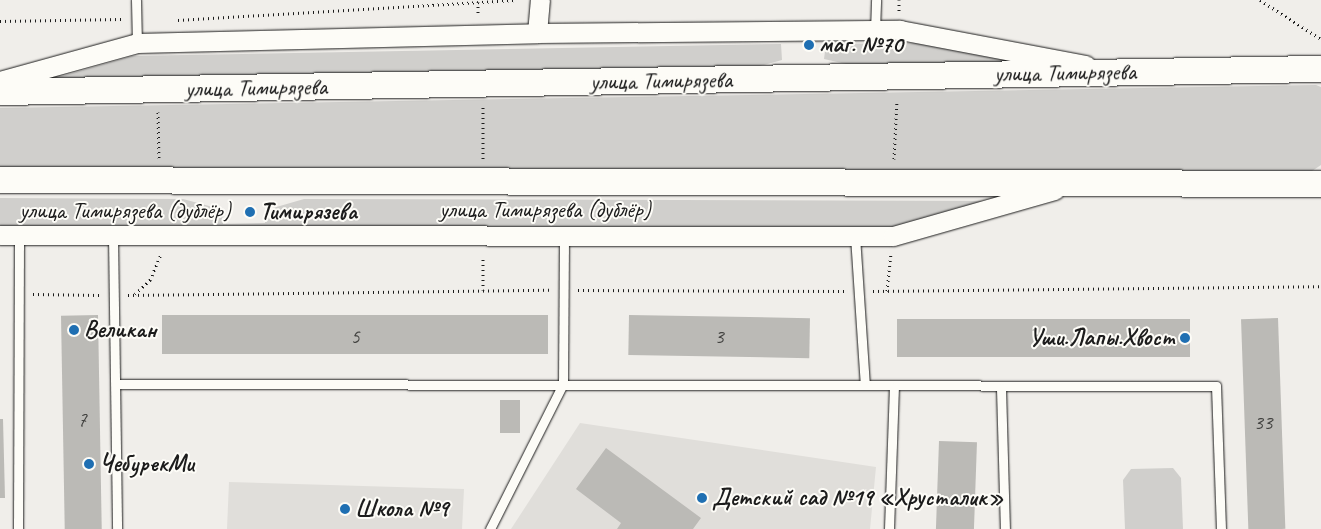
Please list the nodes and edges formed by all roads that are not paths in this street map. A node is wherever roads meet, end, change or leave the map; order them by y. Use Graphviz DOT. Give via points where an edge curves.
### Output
graph roads {
  1 [pos="136,0"];
  2 [pos="540,0"];
  3 [pos="876,0"];
  4 [pos="875,31"];
  5 [pos="537,33"];
  6 [pos="137,43"];
  7 [pos="1321,68"];
  8 [pos="1124,72"];
  9 [pos="0,81"];
  10 [pos="0,92"];
  11 [pos="0,180"];
  12 [pos="1082,182"];
  13 [pos="1321,184"];
  14 [pos="564,233"];
  15 [pos="0,235"];
  16 [pos="19,236"];
  17 [pos="113,236"];
  18 [pos="855,236"];
  19 [pos="116,384"];
  20 [pos="563,384"];
  21 [pos="866,385"];
  22 [pos="894,387"];
  23 [pos="1001,388"];
  24 [pos="18,529"];
  25 [pos="117,529"];
  26 [pos="490,529"];
  27 [pos="889,529"];
  28 [pos="1005,529"];
  29 [pos="1221,529"];
  1 -- 6 [label="lane"];
  2 -- 5 [label="street"];
  3 -- 4 [label="lane"];
  4 -- 5 [label="street"];
  4 -- 8 [label="street" via="900,30"];
  5 -- 6 [label="street"];
  6 -- 9 [label="street"];
  7 -- 8 [label="main road, улица Тимирязева"];
  8 -- 10 [label="main road, улица Тимирязева"];
  11 -- 12 [label="main road"];
  12 -- 13 [label="main road"];
  12 -- 18 [label="street, улица Тимирязева (дублёр)" via="893,236"];
  14 -- 17 [label="street, улица Тимирязева (дублёр)"];
  14 -- 18 [label="street, улица Тимирязева (дублёр)"];
  14 -- 20 [label="lane"];
  15 -- 16 [label="street, улица Тимирязева (дублёр)"];
  16 -- 17 [label="street, улица Тимирязева (дублёр)"];
  16 -- 24 [label="lane"];
  17 -- 19 [label="lane"];
  18 -- 21 [label="lane" via="856,290"];
  19 -- 20 [label="lane"];
  19 -- 25 [label="lane"];
  20 -- 21 [label="lane"];
  20 -- 26 [label="lane"];
  21 -- 22 [label="lane"];
  22 -- 23 [label="lane"];
  22 -- 27 [label="lane"];
  23 -- 28 [label="lane"];
  23 -- 29 [label="lane" via="1216,386"];
}
